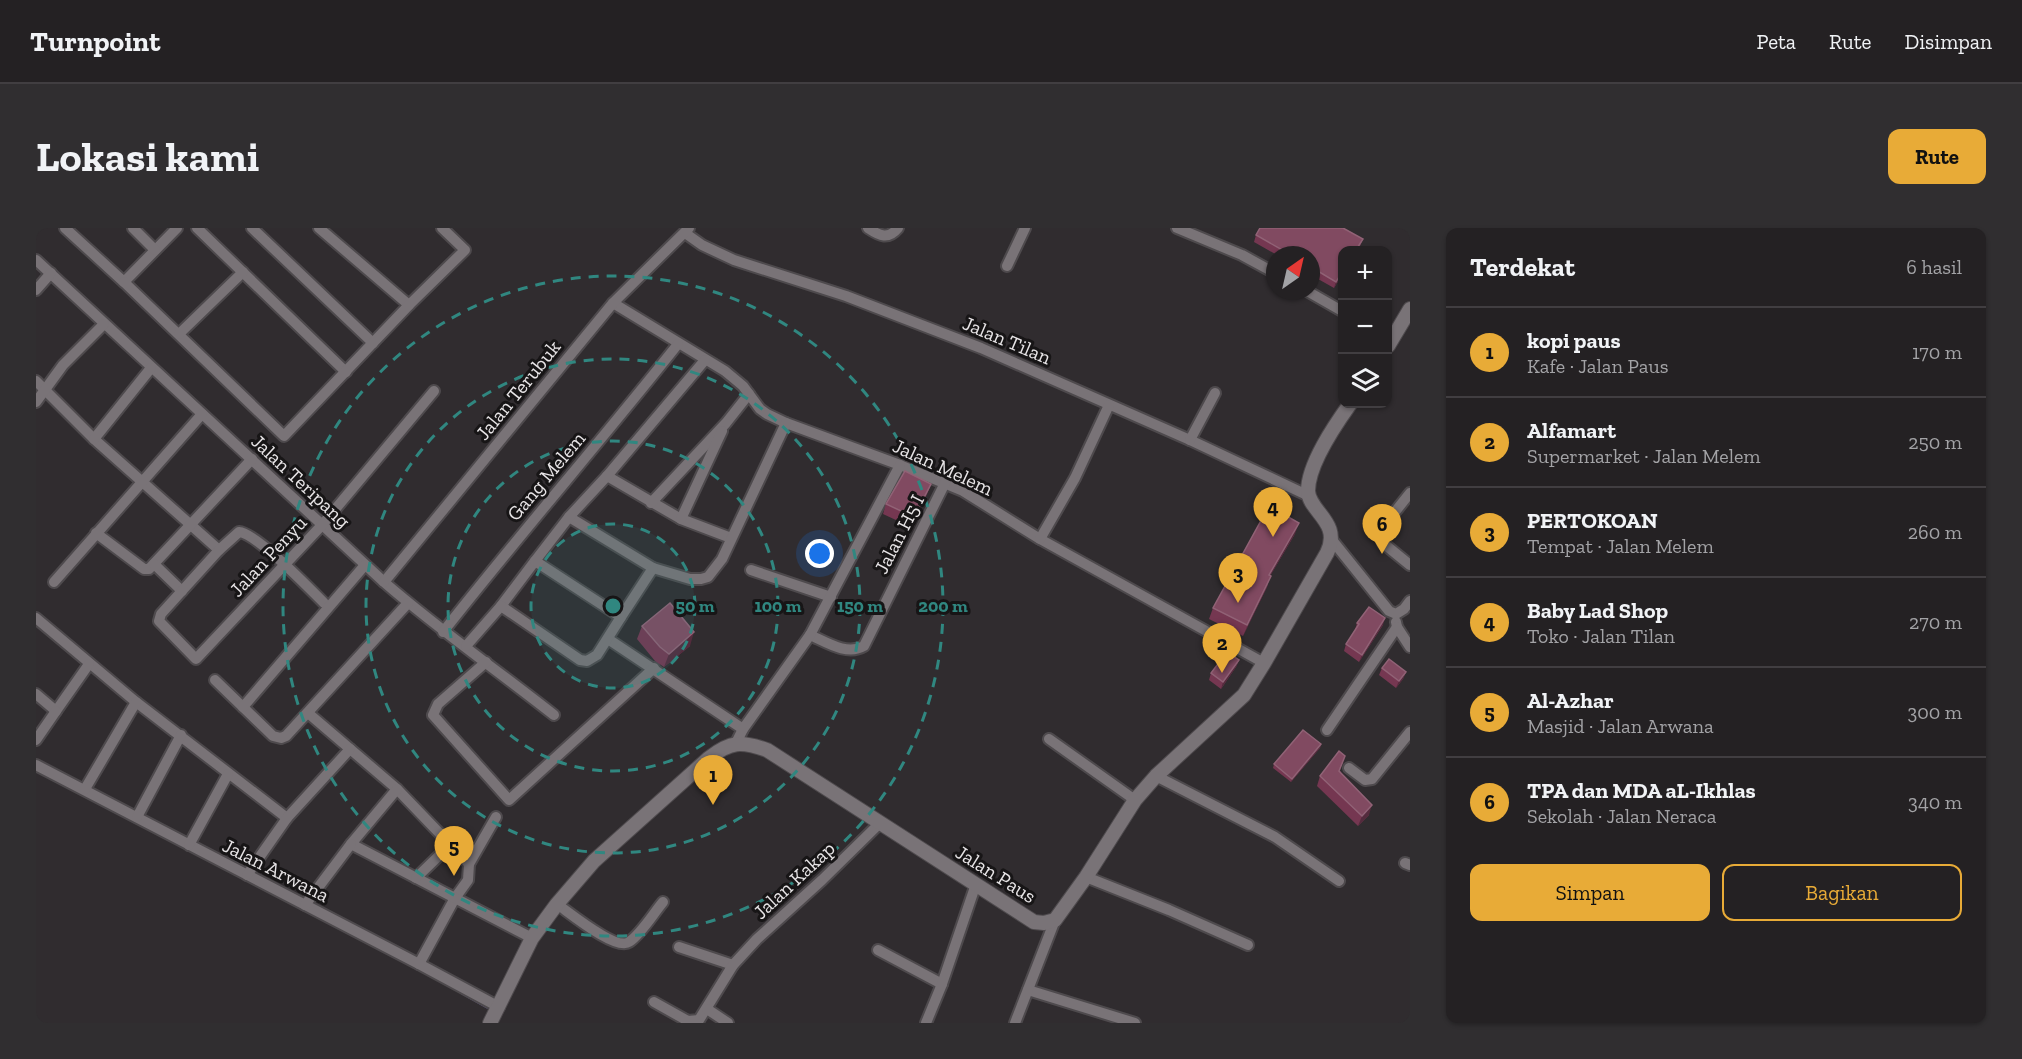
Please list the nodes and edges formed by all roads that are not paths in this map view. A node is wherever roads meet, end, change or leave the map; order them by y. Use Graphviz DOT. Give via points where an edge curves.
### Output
graph roads {
  1 [pos="65,228"];
  2 [pos="133,228"];
  3 [pos="177,228"];
  4 [pos="197,228"];
  5 [pos="252,228"];
  6 [pos="442,228"];
  7 [pos="868,228"];
  8 [pos="898,228"];
  9 [pos="1025,228"];
  10 [pos="1177,228"];
  11 [pos="324,230"];
  12 [pos="687,230"];
  13 [pos="155,250"];
  14 [pos="36,260"];
  15 [pos="1007,266"];
  16 [pos="1266,268"];
  17 [pos="243,272"];
  18 [pos="51,273"];
  19 [pos="124,282"];
  20 [pos="36,290"];
  21 [pos="1320,298"];
  22 [pos="613,303"];
  23 [pos="409,305"];
  24 [pos="1338,309"];
  25 [pos="1410,309"];
  26 [pos="104,324"];
  27 [pos="179,334"];
  28 [pos="1392,336"];
  29 [pos="374,343"];
  30 [pos="678,344"];
  31 [pos="705,360"];
  32 [pos="151,368"];
  33 [pos="346,372"];
  34 [pos="36,381"];
  35 [pos="46,391"];
  36 [pos="434,392"];
  37 [pos="1215,393"];
  38 [pos="749,394"];
  39 [pos="36,402"];
  40 [pos="1109,405"];
  41 [pos="1347,408"];
  42 [pos="201,414"];
  43 [pos="726,423"];
  44 [pos="786,423"];
  45 [pos="94,439"];
  46 [pos="1190,440"];
  47 [pos="252,459"];
  48 [pos="900,465"];
  49 [pos="607,476"];
  50 [pos="142,481"];
  51 [pos="945,483"];
  52 [pos="1410,493"];
  53 [pos="1309,496"];
  54 [pos="651,503"];
  55 [pos="569,517"];
  56 [pos="681,519"];
  57 [pos="322,525"];
  58 [pos="191,526"];
  59 [pos="96,533"];
  60 [pos="731,538"];
  61 [pos="1040,539"];
  62 [pos="1332,540"];
  63 [pos="219,550"];
  64 [pos="535,561"];
  65 [pos="154,564"];
  66 [pos="365,565"];
  67 [pos="1410,565"];
  68 [pos="285,566"];
  69 [pos="653,568"];
  70 [pos="751,570"];
  71 [pos="54,582"];
  72 [pos="384,582"];
  73 [pos="182,591"];
  74 [pos="831,597"];
  75 [pos="1410,601"];
  76 [pos="324,603"];
  77 [pos="408,603"];
  78 [pos="501,606"];
  79 [pos="1396,614"];
  80 [pos="621,617"];
  81 [pos="36,618"];
  82 [pos="1396,627"];
  83 [pos="443,632"];
  84 [pos="810,634"];
  85 [pos="608,639"];
  86 [pos="466,646"];
  87 [pos="1410,647"];
  88 [pos="486,662"];
  89 [pos="1264,663"];
  90 [pos="89,664"];
  91 [pos="654,668"];
  92 [pos="215,680"];
  93 [pos="36,694"];
  94 [pos="136,702"];
  95 [pos="243,707"];
  96 [pos="56,711"];
  97 [pos="308,713"];
  98 [pos="554,715"];
  99 [pos="743,729"];
  100 [pos="1327,730"];
  101 [pos="1410,732"];
  102 [pos="181,735"];
  103 [pos="1049,739"];
  104 [pos="36,740"];
  105 [pos="736,743"];
  106 [pos="350,749"];
  107 [pos="36,765"];
  108 [pos="1349,768"];
  109 [pos="228,774"];
  110 [pos="1156,776"];
  111 [pos="85,789"];
  112 [pos="397,789"];
  113 [pos="1135,800"];
  114 [pos="137,816"];
  115 [pos="496,817"];
  116 [pos="287,818"];
  117 [pos="880,823"];
  118 [pos="189,844"];
  119 [pos="351,844"];
  120 [pos="450,845"];
  121 [pos="469,864"];
  122 [pos="247,875"];
  123 [pos="1086,877"];
  124 [pos="416,878"];
  125 [pos="1339,880"];
  126 [pos="976,884"];
  127 [pos="455,898"];
  128 [pos="663,903"];
  129 [pos="557,904"];
  130 [pos="305,905"];
  131 [pos="1055,920"];
  132 [pos="532,938"];
  133 [pos="1248,945"];
  134 [pos="679,947"];
  135 [pos="878,950"];
  136 [pos="419,964"];
  137 [pos="734,965"];
  138 [pos="942,984"];
  139 [pos="1028,990"];
  140 [pos="654,1002"];
  141 [pos="499,1007"];
  142 [pos="707,1009"];
  143 [pos="1016,1022"];
  144 [pos="490,1023"];
  145 [pos="728,1023"];
  146 [pos="926,1023"];
  147 [pos="1135,1023"];
  1 -- 19 [label="street"];
  2 -- 13 [label="street"];
  3 -- 13 [label="street"];
  4 -- 17 [label="street"];
  5 -- 29 [label="street"];
  6 -- 23 [label="street" via="465,250"];
  7 -- 8 [label="street" via="882,236"];
  9 -- 15 [label="street"];
  10 -- 16 [label="street"];
  11 -- 23 [label="street"];
  12 -- 22 [label="street, Jalan Terubuk"];
  12 -- 40 [label="street, Jalan Tilan" via="702,245 734,260 846,296 971,344"];
  13 -- 19 [label="street"];
  14 -- 18 [label="street, Jalan Teripang"];
  17 -- 27 [label="street"];
  17 -- 33 [label="street"];
  18 -- 20 [label="street"];
  18 -- 26 [label="street, Jalan Teripang"];
  19 -- 27 [label="street"];
  21 -- 24 [label="street"];
  22 -- 30 [label="street, Jalan Melem"];
  22 -- 72 [label="street, Jalan Terubuk"];
  23 -- 29 [label="street"];
  25 -- 28 [label="main road"];
  26 -- 32 [label="street, Jalan Teripang"];
  26 -- 35 [label="street" via="63,365"];
  27 -- 33 [label="street" via="284,436"];
  29 -- 33 [label="street"];
  30 -- 31 [label="street, Jalan Melem"];
  30 -- 83 [label="street, Gang Melem"];
  31 -- 38 [label="street, Jalan Melem" via="734,378"];
  31 -- 49 [label="street"];
  32 -- 42 [label="street, Jalan Teripang"];
  32 -- 45 [label="street"];
  34 -- 35 [label="street"];
  35 -- 39 [label="street"];
  35 -- 45 [label="street"];
  36 -- 57 [label="street, Jalan Penyu"];
  37 -- 46 [label="street"];
  38 -- 43 [label="street"];
  38 -- 44 [label="street, Jalan Melem" via="760,409"];
  40 -- 46 [label="street, Jalan Tilan"];
  40 -- 61 [label="street" via="1080,468"];
  41 -- 53 [label="main road" via="1316,463"];
  42 -- 47 [label="street, Jalan Teripang"];
  42 -- 50 [label="street"];
  43 -- 54 [label="street"];
  43 -- 56 [label="street"];
  44 -- 48 [label="street, Jalan Melem"];
  44 -- 60 [label="street"];
  45 -- 50 [label="street"];
  46 -- 53 [label="street, Jalan Tilan"];
  47 -- 57 [label="street, Jalan Teripang"];
  47 -- 58 [label="street"];
  48 -- 51 [label="street, Jalan Melem"];
  48 -- 74 [label="street"];
  49 -- 54 [label="street"];
  49 -- 55 [label="street"];
  50 -- 58 [label="street"];
  50 -- 59 [label="street"];
  51 -- 61 [label="street, Jalan Melem"];
  51 -- 84 [label="street, Jalan H5 I" via="864,646 847,649"];
  52 -- 67 [label="street" via="1379,532 1383,543"];
  53 -- 62 [label="main road"];
  54 -- 56 [label="street"];
  55 -- 64 [label="street"];
  55 -- 69 [label="street"];
  56 -- 60 [label="street"];
  57 -- 66 [label="street, Jalan Teripang"];
  57 -- 68 [label="street, Jalan Penyu"];
  58 -- 63 [label="street"];
  58 -- 65 [label="street"];
  59 -- 65 [label="street" via="144,569"];
  59 -- 71 [label="street"];
  60 -- 69 [label="street" via="708,577 690,579"];
  61 -- 89 [label="street, Jalan Melem"];
  62 -- 79 [label="street" via="1389,611"];
  62 -- 89 [label="main road, Jalan Paus"];
  63 -- 68 [label="street" via="237,532 246,532"];
  63 -- 73 [label="street"];
  64 -- 78 [label="street"];
  64 -- 80 [label="street"];
  65 -- 73 [label="street"];
  66 -- 72 [label="street, Jalan Teripang"];
  66 -- 95 [label="street"];
  68 -- 73 [label="street, Jalan Penyu" via="196,660 159,621 160,614"];
  68 -- 76 [label="street"];
  69 -- 80 [label="street"];
  70 -- 74 [label="street"];
  72 -- 77 [label="street, Jalan Teripang"];
  74 -- 84 [label="street"];
  75 -- 79 [label="street"];
  77 -- 83 [label="street, Jalan Teripang"];
  77 -- 97 [label="street"];
  78 -- 85 [label="street" via="580,660 595,658"];
  78 -- 86 [label="street"];
  79 -- 82 [label="street"];
  80 -- 85 [label="street"];
  81 -- 90 [label="street"];
  82 -- 87 [label="street"];
  82 -- 100 [label="street"];
  83 -- 86 [label="street, Jalan Teripang"];
  84 -- 99 [label="street"];
  85 -- 91 [label="street"];
  86 -- 88 [label="street, Jalan Teripang"];
  88 -- 91 [label="street" via="438,704 434,717 509,800"];
  88 -- 98 [label="street, Jalan Teripang"];
  89 -- 110 [label="main road, Jalan Paus" via="1244,694"];
  90 -- 94 [label="street"];
  90 -- 96 [label="street"];
  91 -- 99 [label="street"];
  92 -- 95 [label="street"];
  93 -- 96 [label="street"];
  94 -- 102 [label="street"];
  94 -- 111 [label="street"];
  95 -- 97 [label="street" via="277,738 286,736"];
  96 -- 104 [label="street"];
  97 -- 106 [label="street"];
  99 -- 105 [label="street"];
  101 -- 108 [label="street" via="1372,779 1365,780"];
  102 -- 109 [label="street"];
  102 -- 114 [label="street"];
  103 -- 113 [label="street"];
  105 -- 117 [label="main road, Jalan Paus" via="767,750"];
  105 -- 129 [label="main road" via="715,754 594,861"];
  106 -- 112 [label="street"];
  106 -- 116 [label="street"];
  107 -- 111 [label="street, Jalan Arwana"];
  109 -- 116 [label="street"];
  109 -- 118 [label="street"];
  110 -- 113 [label="main road, Jalan Paus"];
  110 -- 125 [label="street" via="1275,837"];
  111 -- 114 [label="street, Jalan Arwana"];
  112 -- 119 [label="street"];
  112 -- 120 [label="street"];
  113 -- 123 [label="main road, Jalan Paus"];
  114 -- 118 [label="street, Jalan Arwana"];
  115 -- 121 [label="street"];
  116 -- 122 [label="street"];
  117 -- 126 [label="main road, Jalan Paus"];
  117 -- 137 [label="street, Jalan Kakap"];
  118 -- 122 [label="street, Jalan Arwana"];
  119 -- 124 [label="street"];
  119 -- 130 [label="street"];
  120 -- 121 [label="street"];
  120 -- 124 [label="street"];
  121 -- 127 [label="street" via="468,880"];
  122 -- 130 [label="street, Jalan Arwana"];
  123 -- 131 [label="main road, Jalan Paus"];
  123 -- 133 [label="street"];
  124 -- 127 [label="street"];
  126 -- 131 [label="main road, Jalan Paus" via="1034,922"];
  126 -- 138 [label="street"];
  127 -- 132 [label="street"];
  127 -- 136 [label="street"];
  128 -- 129 [label="street" via="631,941 623,944 610,940"];
  129 -- 132 [label="main road"];
  130 -- 136 [label="street, Jalan Arwana"];
  131 -- 139 [label="street"];
  132 -- 141 [label="main road"];
  134 -- 137 [label="street"];
  135 -- 138 [label="street"];
  136 -- 141 [label="street, Jalan Arwana"];
  137 -- 142 [label="street, Jalan Kakap"];
  138 -- 146 [label="street"];
  139 -- 143 [label="street"];
  139 -- 147 [label="street"];
  140 -- 142 [label="street" via="694,1022"];
  141 -- 144 [label="main road"];
  142 -- 145 [label="street"];
}
